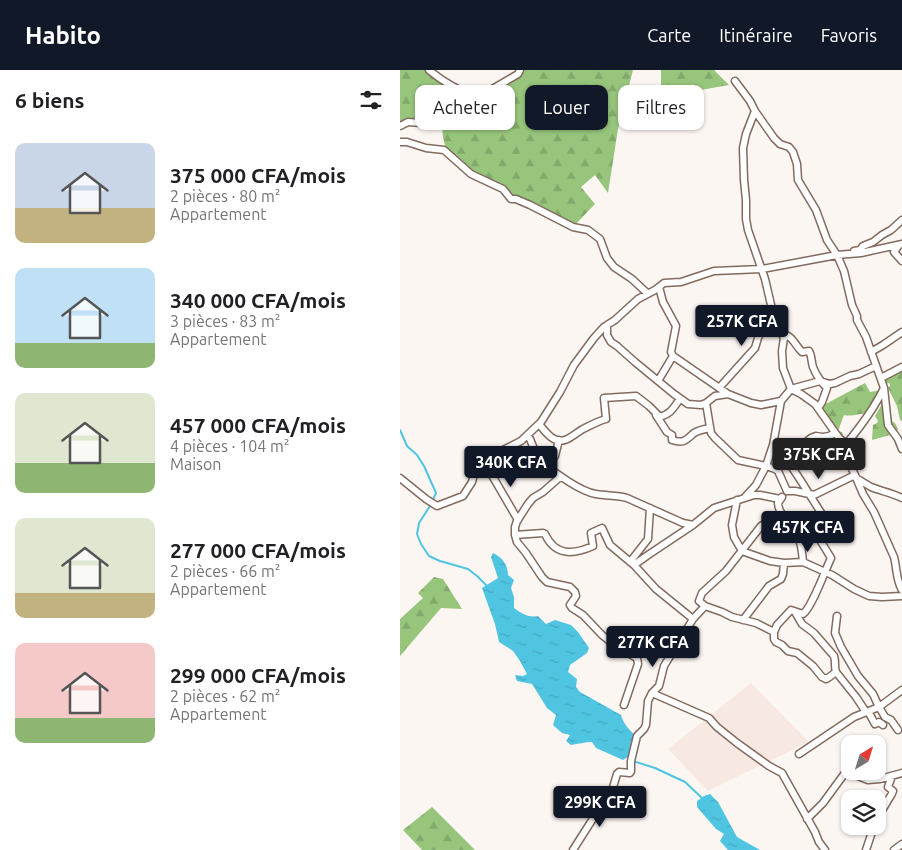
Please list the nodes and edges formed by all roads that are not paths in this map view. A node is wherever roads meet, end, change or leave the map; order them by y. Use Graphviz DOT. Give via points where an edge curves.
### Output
graph roads {
  1 [pos="429,70"];
  2 [pos="520,70"];
  3 [pos="735,81"];
  4 [pos="451,85"];
  5 [pos="500,85"];
  6 [pos="755,111"];
  7 [pos="415,123"];
  8 [pos="400,126"];
  9 [pos="400,142"];
  10 [pos="902,220"];
  11 [pos="901,244"];
  12 [pos="838,255"];
  13 [pos="902,261"];
  14 [pos="762,269"];
  15 [pos="659,287"];
  16 [pos="647,293"];
  17 [pos="776,323"];
  18 [pos="607,326"];
  19 [pos="902,332"];
  20 [pos="782,334"];
  21 [pos="871,352"];
  22 [pos="673,356"];
  23 [pos="876,366"];
  24 [pos="902,367"];
  25 [pos="881,378"];
  26 [pos="658,380"];
  27 [pos="820,381"];
  28 [pos="719,388"];
  29 [pos="884,388"];
  30 [pos="791,389"];
  31 [pos="728,394"];
  32 [pos="680,398"];
  33 [pos="781,401"];
  34 [pos="706,403"];
  35 [pos="649,406"];
  36 [pos="818,408"];
  37 [pos="539,424"];
  38 [pos="710,428"];
  39 [pos="836,433"];
  40 [pos="528,436"];
  41 [pos="900,436"];
  42 [pos="559,440"];
  43 [pos="847,444"];
  44 [pos="902,449"];
  45 [pos="536,454"];
  46 [pos="786,459"];
  47 [pos="489,465"];
  48 [pos="548,466"];
  49 [pos="766,466"];
  50 [pos="776,469"];
  51 [pos="560,476"];
  52 [pos="855,476"];
  53 [pos="400,478"];
  54 [pos="786,491"];
  55 [pos="809,495"];
  56 [pos="902,498"];
  57 [pos="741,499"];
  58 [pos="780,499"];
  59 [pos="650,508"];
  60 [pos="782,514"];
  61 [pos="518,520"];
  62 [pos="826,520"];
  63 [pos="814,524"];
  64 [pos="693,525"];
  65 [pos="515,535"];
  66 [pos="742,551"];
  67 [pos="803,562"];
  68 [pos="784,563"];
  69 [pos="632,564"];
  70 [pos="825,572"];
  71 [pos="902,590"];
  72 [pos="902,596"];
  73 [pos="705,606"];
  74 [pos="796,612"];
  75 [pos="837,616"];
  76 [pos="693,620"];
  77 [pos="743,620"];
  78 [pos="774,632"];
  79 [pos="836,672"];
  80 [pos="902,690"];
  81 [pos="652,693"];
  82 [pos="624,705"];
  83 [pos="879,707"];
  84 [pos="866,712"];
  85 [pos="883,725"];
  86 [pos="898,730"];
  87 [pos="799,754"];
  88 [pos="902,773"];
  89 [pos="892,776"];
  90 [pos="886,804"];
  91 [pos="807,819"];
  92 [pos="871,835"];
  93 [pos="902,844"];
  94 [pos="573,850"];
  95 [pos="825,850"];
  96 [pos="866,850"];
  97 [pos="894,850"];
  1 -- 4 [label="street"];
  2 -- 5 [label="street"];
  3 -- 6 [label="street"];
  6 -- 12 [label="street" via="774,138 793,152 798,180 816,210 826,240"];
  6 -- 14 [label="street" via="743,148 744,180 748,230"];
  7 -- 8 [label="street"];
  9 -- 16 [label="street" via="444,150 471,174 503,189 510,199 530,205 573,227 588,230 600,239 606,258 614,267"];
  10 -- 12 [label="street" via="860,250"];
  11 -- 12 [label="street"];
  11 -- 13 [label="street" via="894,252"];
  12 -- 14 [label="street"];
  12 -- 21 [label="street" via="857,320"];
  14 -- 15 [label="street" via="714,271 680,282 664,282"];
  14 -- 17 [label="street"];
  15 -- 16 [label="street"];
  15 -- 22 [label="street" via="676,326"];
  16 -- 18 [label="street"];
  17 -- 20 [label="street"];
  17 -- 28 [label="street" via="760,334 755,348"];
  18 -- 26 [label="street" via="607,335 612,342"];
  18 -- 37 [label="street" via="574,365"];
  19 -- 21 [label="street"];
  20 -- 27 [label="street" via="793,340 802,352 809,351"];
  20 -- 30 [label="street" via="783,368"];
  21 -- 23 [label="street"];
  22 -- 26 [label="street"];
  22 -- 28 [label="street"];
  23 -- 25 [label="street"];
  23 -- 27 [label="street" via="835,383"];
  24 -- 25 [label="street"];
  25 -- 29 [label="street"];
  26 -- 32 [label="street"];
  27 -- 30 [label="street"];
  27 -- 36 [label="street" via="827,388"];
  28 -- 31 [label="street"];
  29 -- 41 [label="street" via="888,425"];
  29 -- 43 [label="street" via="860,429"];
  30 -- 33 [label="street"];
  30 -- 36 [label="street"];
  31 -- 33 [label="street" via="761,405"];
  31 -- 34 [label="street" via="715,396"];
  32 -- 34 [label="street" via="688,404"];
  32 -- 35 [label="street" via="668,415 660,417"];
  33 -- 49 [label="street"];
  34 -- 38 [label="street"];
  35 -- 38 [label="street" via="672,435 672,440 682,442 695,432"];
  35 -- 42 [label="street" via="636,396 604,398 606,419 563,441"];
  36 -- 39 [label="street"];
  37 -- 40 [label="street"];
  37 -- 42 [label="street"];
  38 -- 49 [label="street" via="715,438 738,460"];
  39 -- 43 [label="street"];
  39 -- 46 [label="street" via="822,438 813,437"];
  40 -- 45 [label="street"];
  40 -- 47 [label="street" via="503,450"];
  41 -- 44 [label="street"];
  42 -- 48 [label="street" via="555,456"];
  43 -- 52 [label="street"];
  45 -- 47 [label="street" via="510,471"];
  45 -- 48 [label="street"];
  46 -- 50 [label="street"];
  46 -- 55 [label="street"];
  47 -- 53 [label="street" via="475,471 463,496 439,506"];
  47 -- 61 [label="street"];
  48 -- 51 [label="street"];
  49 -- 50 [label="street"];
  49 -- 57 [label="street" via="756,485"];
  50 -- 54 [label="street"];
  51 -- 59 [label="street" via="587,491 618,495"];
  51 -- 61 [label="street" via="533,498"];
  52 -- 55 [label="street"];
  52 -- 56 [label="street" via="872,487"];
  52 -- 71 [label="street" via="894,558"];
  54 -- 55 [label="street"];
  54 -- 58 [label="street"];
  55 -- 62 [label="street"];
  57 -- 58 [label="street" via="760,495"];
  57 -- 64 [label="street" via="714,508"];
  57 -- 66 [label="street" via="732,525 734,538"];
  58 -- 60 [label="street" via="778,509"];
  59 -- 64 [label="street"];
  59 -- 69 [label="street" via="648,539"];
  60 -- 66 [label="street" via="761,526"];
  60 -- 67 [label="street" via="797,533"];
  61 -- 65 [label="street"];
  63 -- 70 [label="street" via="831,558"];
  64 -- 69 [label="street"];
  65 -- 69 [label="street" via="543,533 559,550 572,553 593,546 591,532 601,528 610,546"];
  65 -- 82 [label="street" via="516,542 547,582 570,587 575,592 570,605 572,608 602,635 637,658 638,664"];
  66 -- 68 [label="street"];
  66 -- 73 [label="street" via="702,594 699,601"];
  67 -- 68 [label="street"];
  67 -- 70 [label="street"];
  68 -- 77 [label="street" via="781,579 770,586"];
  69 -- 76 [label="street"];
  70 -- 72 [label="street" via="869,596"];
  70 -- 74 [label="street" via="808,609 802,614"];
  73 -- 76 [label="street"];
  73 -- 77 [label="street"];
  74 -- 78 [label="street" via="791,610"];
  74 -- 79 [label="street" via="802,624 834,656"];
  75 -- 83 [label="street" via="834,630 838,640"];
  76 -- 81 [label="street" via="669,657 662,678"];
  77 -- 78 [label="street"];
  78 -- 79 [label="street" via="776,642 797,653 822,677 826,679"];
  79 -- 84 [label="street"];
  80 -- 83 [label="street"];
  81 -- 91 [label="street" via="709,718 717,728 782,774"];
  81 -- 94 [label="street" via="646,725 637,736 632,771 617,774 611,794"];
  83 -- 84 [label="street"];
  83 -- 86 [label="street"];
  84 -- 85 [label="street" via="875,724"];
  84 -- 87 [label="street" via="842,724"];
  88 -- 89 [label="street"];
  89 -- 90 [label="street" via="888,786 893,793"];
  89 -- 91 [label="street" via="868,780 845,773"];
  91 -- 95 [label="street"];
  92 -- 96 [label="street"];
  93 -- 97 [label="street"];
}
